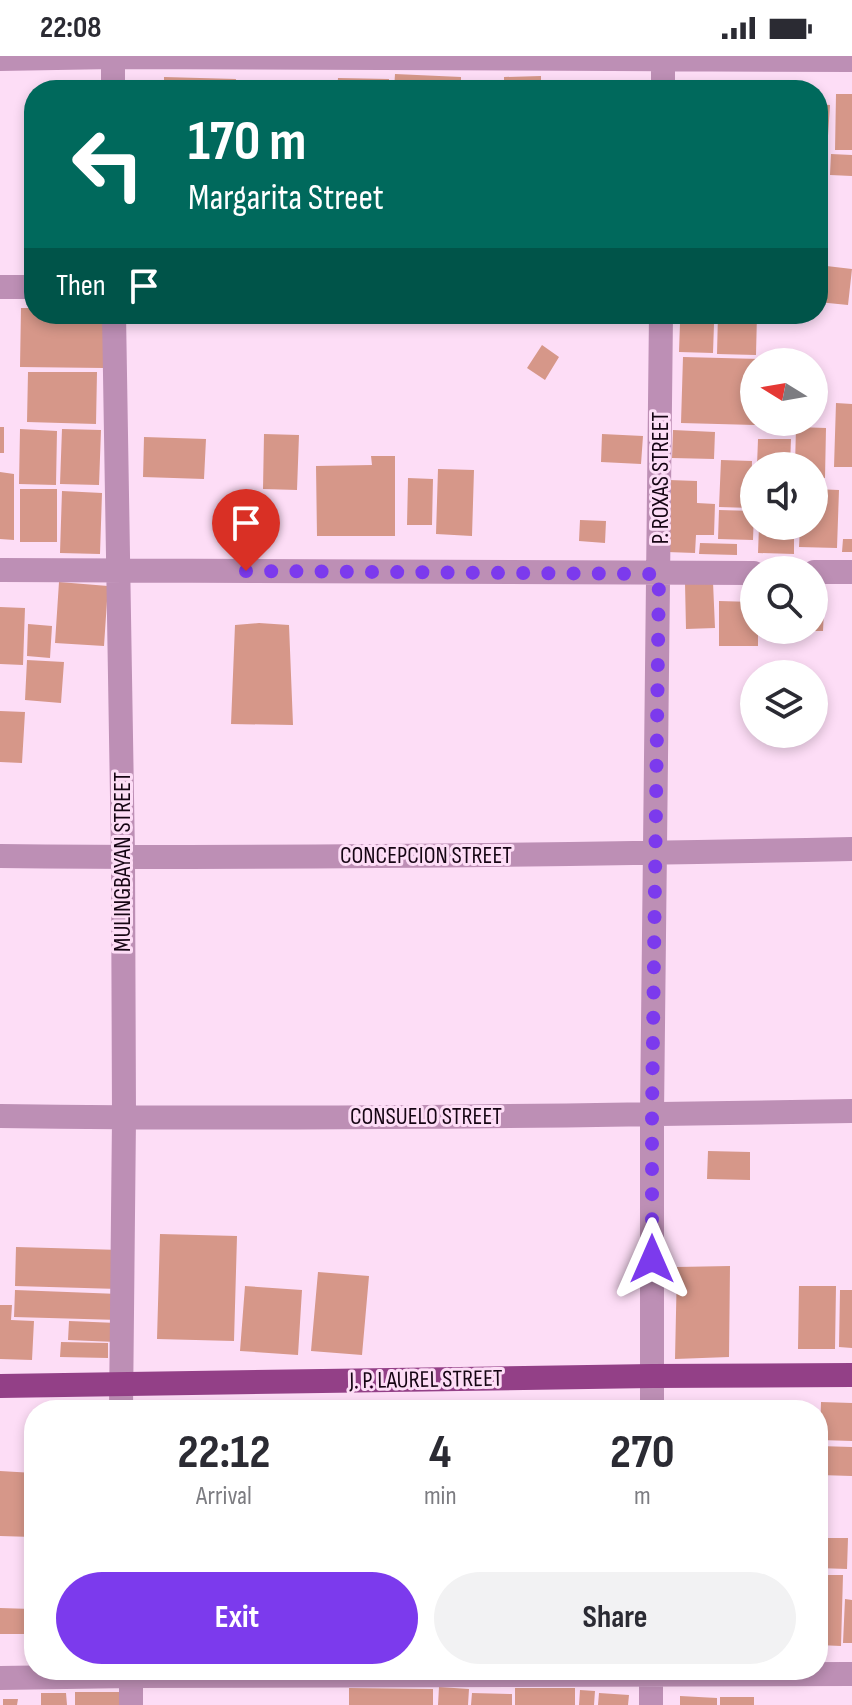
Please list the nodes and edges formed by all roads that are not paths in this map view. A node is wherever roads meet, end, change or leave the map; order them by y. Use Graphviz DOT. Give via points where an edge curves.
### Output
graph roads {
  1 [pos="113,57"];
  2 [pos="663,58"];
  3 [pos="0,59"];
  4 [pos="852,60"];
  5 [pos="113,80"];
  6 [pos="663,80"];
  7 [pos="0,287"];
  8 [pos="24,287"];
  9 [pos="114,324"];
  10 [pos="661,324"];
  11 [pos="0,570"];
  12 [pos="119,570"];
  13 [pos="828,572"];
  14 [pos="852,572"];
  15 [pos="740,573"];
  16 [pos="659,574"];
  17 [pos="852,849"];
  18 [pos="655,853"];
  19 [pos="0,856"];
  20 [pos="123,857"];
  21 [pos="852,1111"];
  22 [pos="652,1114"];
  23 [pos="0,1116"];
  24 [pos="124,1118"];
  25 [pos="852,1375"];
  26 [pos="652,1376"];
  27 [pos="120,1384"];
  28 [pos="0,1386"];
  29 [pos="121,1400"];
  30 [pos="652,1400"];
  31 [pos="828,1674"];
  32 [pos="852,1674"];
  33 [pos="24,1677"];
  34 [pos="0,1678"];
  35 [pos="131,1680"];
  36 [pos="651,1680"];
  37 [pos="131,1705"];
  38 [pos="651,1705"];
  1 -- 2 [label="street"];
  1 -- 3 [label="street"];
  1 -- 5 [label="street"];
  2 -- 4 [label="street"];
  2 -- 6 [label="street"];
  7 -- 8 [label="street"];
  9 -- 12 [label="street, MULINGBAYAN STREET"];
  10 -- 16 [label="street, P. ROXAS STREET"];
  11 -- 12 [label="street"];
  12 -- 16 [label="street"];
  12 -- 20 [label="street, MULINGBAYAN STREET"];
  13 -- 14 [label="street"];
  15 -- 16 [label="street"];
  16 -- 18 [label="street, P. ROXAS STREET"];
  17 -- 18 [label="street, CONCEPCION STREET"];
  18 -- 20 [label="street, CONCEPCION STREET"];
  18 -- 22 [label="street, P. ROXAS STREET"];
  19 -- 20 [label="street, CONCEPCION STREET"];
  20 -- 24 [label="street, MULINGBAYAN STREET"];
  21 -- 22 [label="street, CONSUELO STREET"];
  22 -- 24 [label="street, CONSUELO STREET"];
  22 -- 26 [label="street, P. ROXAS STREET"];
  23 -- 24 [label="street, CONSUELO STREET"];
  24 -- 27 [label="street, MULINGBAYAN STREET"];
  25 -- 26 [label="main road, J. P. LAUREL STREET"];
  26 -- 27 [label="main road, J. P. LAUREL STREET"];
  26 -- 30 [label="street, P. ROXAS STREET"];
  27 -- 28 [label="main road, J. P. LAUREL STREET"];
  27 -- 29 [label="street, MULINGBAYAN STREET"];
  31 -- 32 [label="street"];
  33 -- 34 [label="street"];
  35 -- 37 [label="street"];
  36 -- 38 [label="street"];
}
